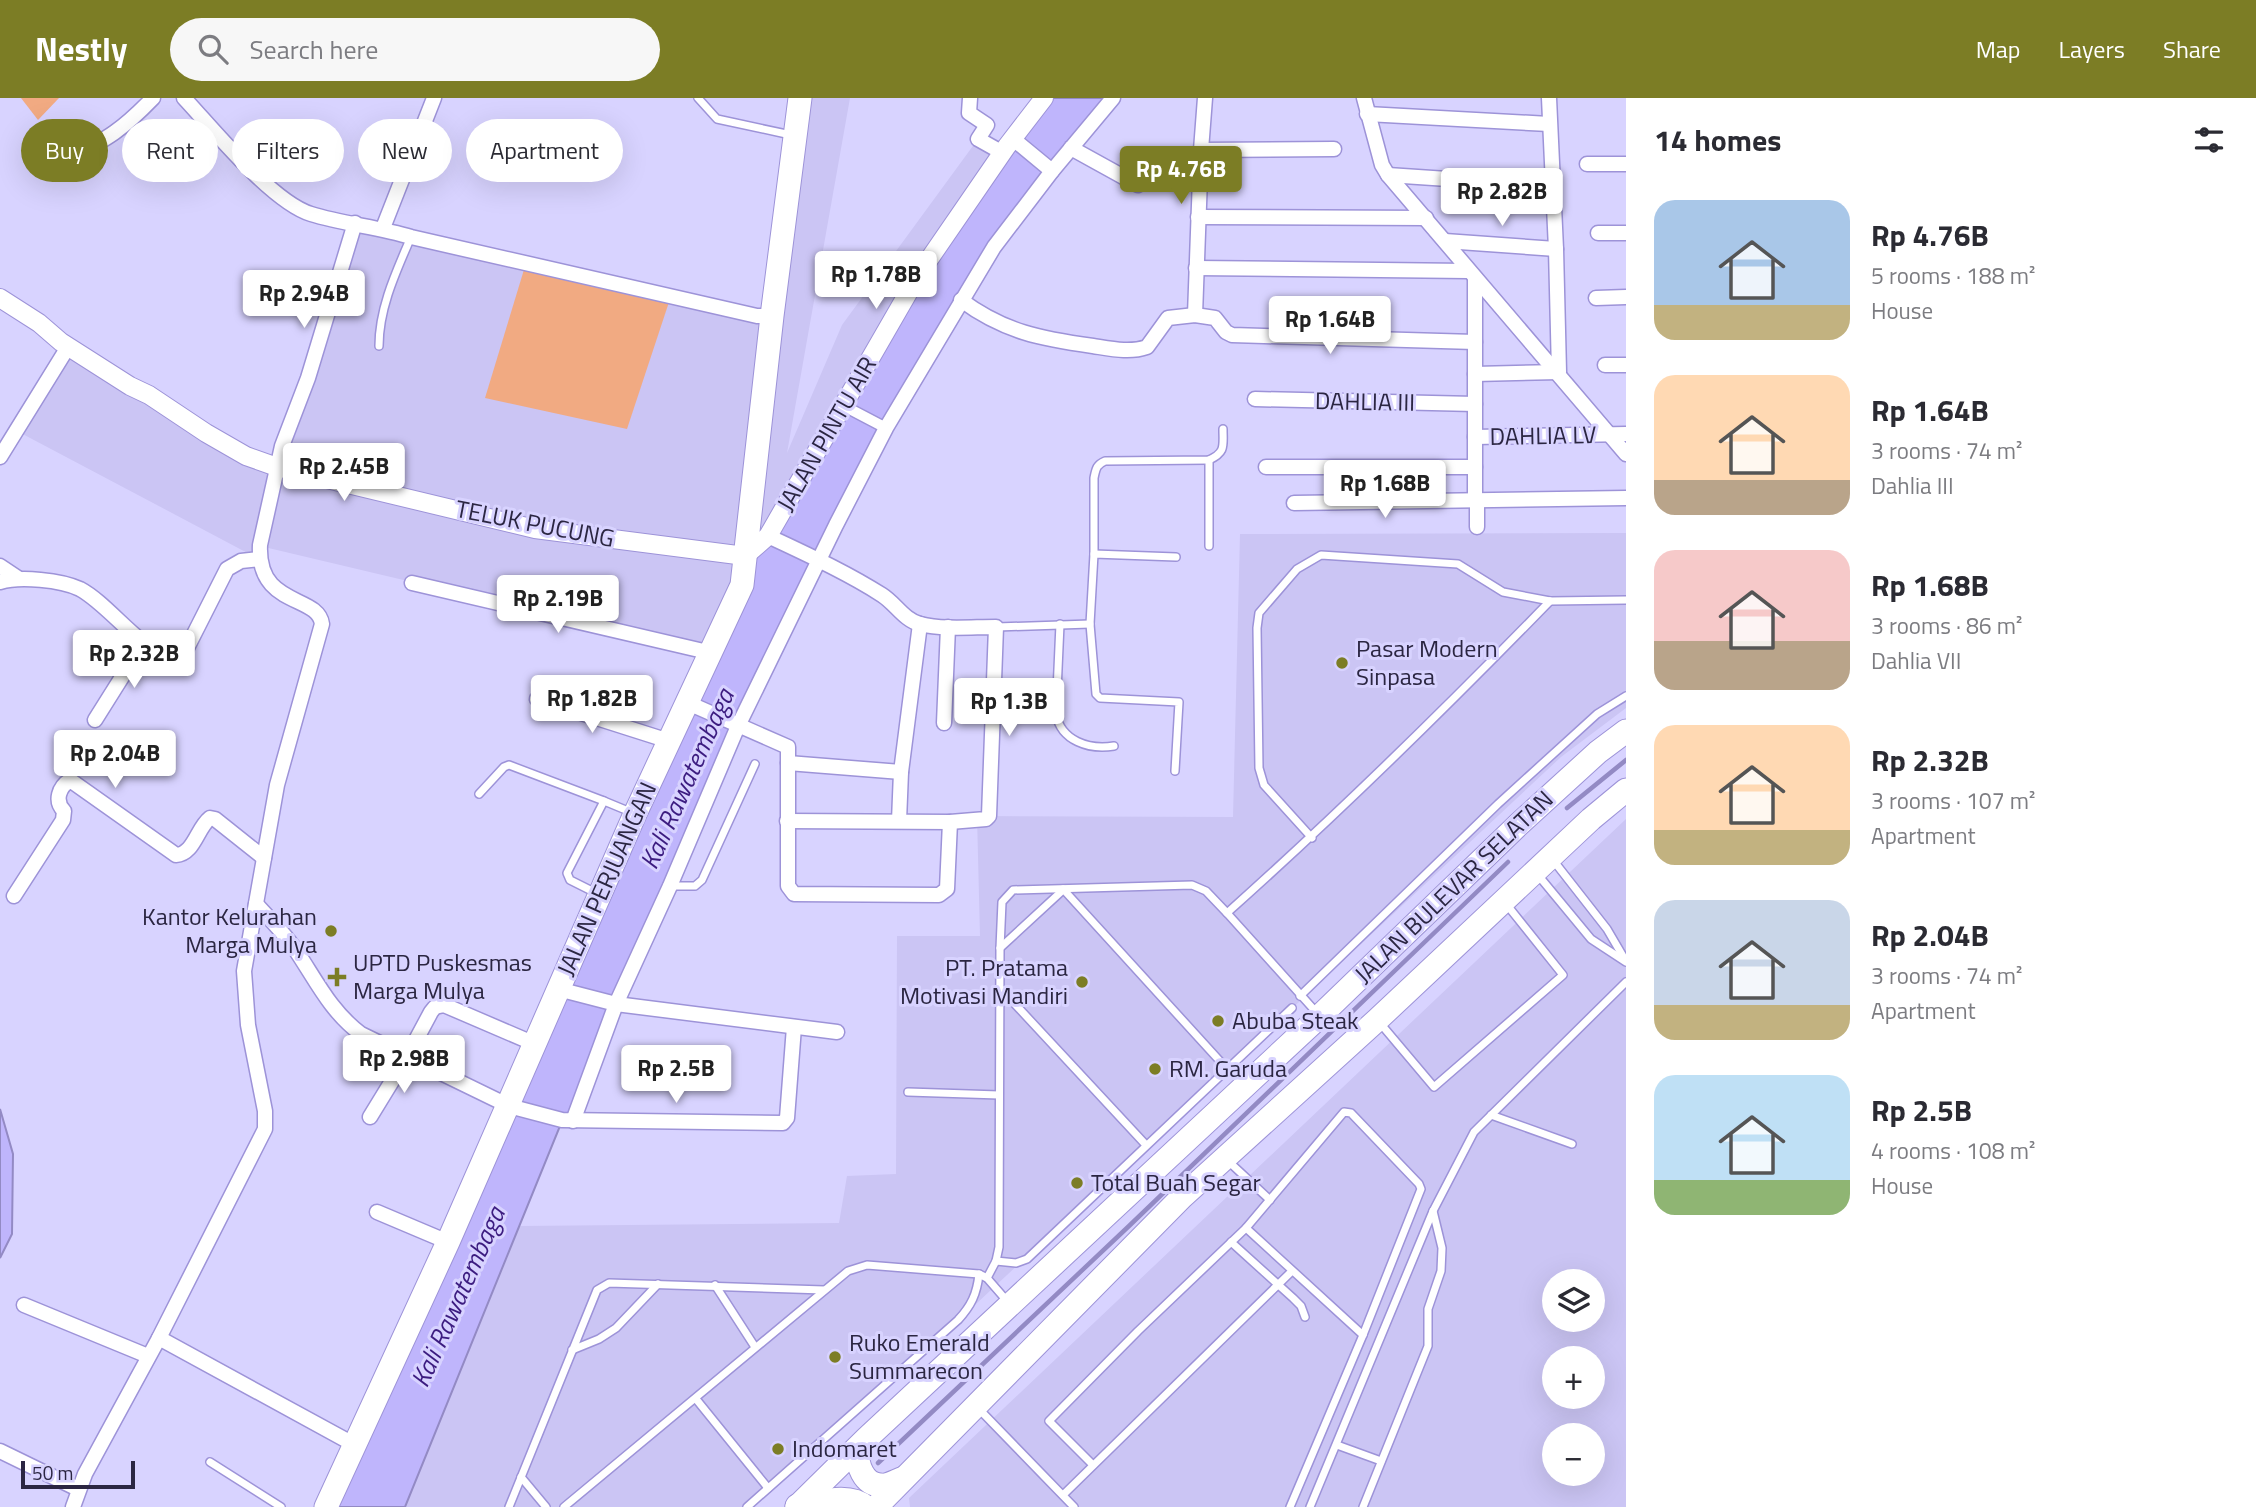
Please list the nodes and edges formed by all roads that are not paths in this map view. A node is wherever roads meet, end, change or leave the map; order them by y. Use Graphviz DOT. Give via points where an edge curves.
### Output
graph roads {
  1 [pos="153,98"];
  2 [pos="184,98"];
  3 [pos="434,98"];
  4 [pos="698,98"];
  5 [pos="800,98"];
  6 [pos="970,98"];
  7 [pos="1044,98"];
  8 [pos="1114,98"];
  9 [pos="1205,98"];
  10 [pos="1363,98"];
  11 [pos="1549,98"];
  12 [pos="1367,114"];
  13 [pos="1549,124"];
  14 [pos="794,135"];
  15 [pos="108,138"];
  16 [pos="1008,146"];
  17 [pos="1071,148"];
  18 [pos="1334,149"];
  19 [pos="1201,150"];
  20 [pos="1587,164"];
  21 [pos="1626,164"];
  22 [pos="1050,169"];
  23 [pos="1388,175"];
  24 [pos="1138,185"];
  25 [pos="1552,186"];
  26 [pos="1198,218"];
  27 [pos="1426,218"];
  28 [pos="355,223"];
  29 [pos="383,228"];
  30 [pos="1598,233"];
  31 [pos="1626,233"];
  32 [pos="411,237"];
  33 [pos="1445,242"];
  34 [pos="1556,249"];
  35 [pos="1196,268"];
  36 [pos="1471,274"];
  37 [pos="1626,297"];
  38 [pos="0,298"];
  39 [pos="1596,298"];
  40 [pos="961,300"];
  41 [pos="772,316"];
  42 [pos="1195,316"];
  43 [pos="1475,342"];
  44 [pos="68,346"];
  45 [pos="379,346"];
  46 [pos="1605,365"];
  47 [pos="1626,365"];
  48 [pos="1559,372"];
  49 [pos="1475,374"];
  50 [pos="1255,400"];
  51 [pos="1475,404"];
  52 [pos="849,409"];
  53 [pos="883,427"];
  54 [pos="1223,429"];
  55 [pos="1618,434"];
  56 [pos="1475,437"];
  57 [pos="1626,454"];
  58 [pos="0,457"];
  59 [pos="1209,460"];
  60 [pos="277,467"];
  61 [pos="1266,467"];
  62 [pos="1475,467"];
  63 [pos="1626,498"];
  64 [pos="1476,501"];
  65 [pos="1294,503"];
  66 [pos="1477,527"];
  67 [pos="768,536"];
  68 [pos="1209,546"];
  69 [pos="1094,554"];
  70 [pos="745,556"];
  71 [pos="1176,557"];
  72 [pos="259,559"];
  73 [pos="819,560"];
  74 [pos="0,566"];
  75 [pos="18,578"];
  76 [pos="0,582"];
  77 [pos="412,583"];
  78 [pos="1626,600"];
  79 [pos="1550,601"];
  80 [pos="920,624"];
  81 [pos="1060,624"];
  82 [pos="1090,624"];
  83 [pos="948,627"];
  84 [pos="996,627"];
  85 [pos="144,642"];
  86 [pos="712,653"];
  87 [pos="1626,696"];
  88 [pos="537,699"];
  89 [pos="694,706"];
  90 [pos="95,720"];
  91 [pos="944,723"];
  92 [pos="735,724"];
  93 [pos="1626,732"];
  94 [pos="669,741"];
  95 [pos="1114,746"];
  96 [pos="788,763"];
  97 [pos="755,764"];
  98 [pos="1175,771"];
  99 [pos="901,772"];
  100 [pos="1626,790"];
  101 [pos="479,794"];
  102 [pos="604,801"];
  103 [pos="635,814"];
  104 [pos="787,821"];
  105 [pos="899,821"];
  106 [pos="950,822"];
  107 [pos="1311,838"];
  108 [pos="264,858"];
  109 [pos="1543,864"];
  110 [pos="670,886"];
  111 [pos="1063,890"];
  112 [pos="599,894"];
  113 [pos="13,896"];
  114 [pos="1503,901"];
  115 [pos="256,904"];
  116 [pos="1227,913"];
  117 [pos="1000,948"];
  118 [pos="1626,982"];
  119 [pos="999,988"];
  120 [pos="565,990"];
  121 [pos="1300,996"];
  122 [pos="610,1003"];
  123 [pos="1292,1008"];
  124 [pos="1320,1016"];
  125 [pos="1377,1020"];
  126 [pos="794,1027"];
  127 [pos="837,1032"];
  128 [pos="535,1044"];
  129 [pos="408,1055"];
  130 [pos="1228,1070"];
  131 [pos="908,1092"];
  132 [pos="999,1095"];
  133 [pos="515,1108"];
  134 [pos="1491,1115"];
  135 [pos="370,1117"];
  136 [pos="567,1121"];
  137 [pos="1572,1144"];
  138 [pos="1146,1145"];
  139 [pos="1225,1159"];
  140 [pos="1270,1200"];
  141 [pos="1433,1211"];
  142 [pos="377,1212"];
  143 [pos="1246,1228"];
  144 [pos="448,1242"];
  145 [pos="1231,1242"];
  146 [pos="996,1261"];
  147 [pos="1292,1271"];
  148 [pos="983,1276"];
  149 [pos="658,1284"];
  150 [pos="1278,1284"];
  151 [pos="715,1286"];
  152 [pos="824,1290"];
  153 [pos="24,1305"];
  154 [pos="1009,1305"];
  155 [pos="1305,1317"];
  156 [pos="1363,1335"];
  157 [pos="159,1338"];
  158 [pos="755,1348"];
  159 [pos="572,1350"];
  160 [pos="148,1356"];
  161 [pos="1339,1392"];
  162 [pos="696,1399"];
  163 [pos="1355,1400"];
  164 [pos="977,1406"];
  165 [pos="866,1439"];
  166 [pos="355,1445"];
  167 [pos="1337,1445"];
  168 [pos="0,1451"];
  169 [pos="1381,1461"];
  170 [pos="210,1462"];
  171 [pos="1093,1465"];
  172 [pos="907,1476"];
  173 [pos="521,1477"];
  174 [pos="768,1488"];
  175 [pos="78,1489"];
  176 [pos="1063,1495"];
  177 [pos="74,1507"];
  178 [pos="281,1507"];
  179 [pos="326,1507"];
  180 [pos="509,1507"];
  181 [pos="546,1507"];
  182 [pos="564,1507"];
  183 [pos="747,1507"];
  184 [pos="797,1507"];
  185 [pos="866,1507"];
  186 [pos="876,1507"];
  187 [pos="1074,1507"];
  188 [pos="1290,1507"];
  189 [pos="1310,1507"];
  190 [pos="1363,1507"];
  1 -- 15 [label="street"];
  2 -- 28 [label="street" via="280,197 309,214"];
  3 -- 29 [label="street"];
  4 -- 14 [label="lane" via="718,119"];
  5 -- 14 [label="main road, JALAN PERJUANGAN"];
  6 -- 16 [label="street" via="969,113 987,125 978,139"];
  7 -- 16 [label="street, JALAN PINTU AIR"];
  8 -- 17 [label="street"];
  9 -- 19 [label="street"];
  10 -- 12 [label="street"];
  11 -- 13 [label="street"];
  12 -- 13 [label="street"];
  12 -- 23 [label="street"];
  13 -- 25 [label="street"];
  14 -- 41 [label="main road, JALAN PERJUANGAN"];
  16 -- 22 [label="street" via="1026,151"];
  16 -- 52 [label="street, JALAN PINTU AIR" via="919,274"];
  17 -- 22 [label="street"];
  17 -- 24 [label="street"];
  18 -- 19 [label="street"];
  19 -- 26 [label="street"];
  20 -- 21 [label="street"];
  22 -- 40 [label="street"];
  23 -- 25 [label="street"];
  23 -- 27 [label="street"];
  25 -- 34 [label="street"];
  26 -- 27 [label="street"];
  26 -- 35 [label="street"];
  27 -- 33 [label="street"];
  28 -- 29 [label="street"];
  28 -- 60 [label="street"];
  29 -- 32 [label="street"];
  30 -- 31 [label="street"];
  32 -- 41 [label="street"];
  32 -- 45 [label="lane" via="380,319"];
  33 -- 34 [label="street"];
  33 -- 36 [label="street"];
  34 -- 48 [label="street"];
  35 -- 36 [label="street"];
  35 -- 42 [label="street"];
  36 -- 43 [label="street"];
  36 -- 48 [label="street"];
  37 -- 39 [label="street"];
  38 -- 44 [label="street, TELUK PUCUNG"];
  40 -- 42 [label="street" via="1007,328 1031,336 1128,351 1147,347 1168,318"];
  40 -- 53 [label="street"];
  41 -- 70 [label="main road, JALAN PERJUANGAN"];
  42 -- 43 [label="street" via="1215,318 1232,335"];
  43 -- 49 [label="street"];
  44 -- 58 [label="street"];
  44 -- 60 [label="street, TELUK PUCUNG" via="246,456"];
  46 -- 47 [label="street"];
  48 -- 49 [label="street"];
  48 -- 55 [label="street"];
  49 -- 51 [label="street"];
  50 -- 51 [label="street, DAHLIA III"];
  51 -- 56 [label="street"];
  52 -- 53 [label="street"];
  52 -- 67 [label="street, JALAN PINTU AIR"];
  53 -- 73 [label="street"];
  54 -- 59 [label="lane" via="1223,450"];
  55 -- 56 [label="street, DAHLIA LV"];
  55 -- 57 [label="street"];
  56 -- 62 [label="street"];
  59 -- 68 [label="lane"];
  59 -- 69 [label="lane" via="1099,464 1094,478"];
  60 -- 70 [label="street, TELUK PUCUNG" via="535,529"];
  60 -- 72 [label="street"];
  61 -- 62 [label="street"];
  62 -- 64 [label="street"];
  63 -- 64 [label="street"];
  64 -- 65 [label="street"];
  64 -- 66 [label="street"];
  67 -- 70 [label="street, JALAN PINTU AIR"];
  67 -- 73 [label="street"];
  69 -- 71 [label="lane"];
  69 -- 82 [label="lane"];
  70 -- 86 [label="main road, JALAN PERJUANGAN" via="742,585"];
  72 -- 85 [label="street" via="227,569 181,654 166,656"];
  72 -- 108 [label="street" via="268,583 319,614 322,624 277,785"];
  73 -- 80 [label="street" via="884,596"];
  73 -- 92 [label="street"];
  74 -- 75 [label="street"];
  75 -- 76 [label="street"];
  75 -- 85 [label="street" via="78,589"];
  77 -- 86 [label="street"];
  78 -- 79 [label="lane"];
  79 -- 107 [label="lane"];
  79 -- 107 [label="lane" via="1503,592 1458,564 1321,555 1297,569 1259,612 1259,768 1264,785"];
  80 -- 83 [label="street"];
  80 -- 99 [label="street"];
  81 -- 82 [label="lane"];
  81 -- 84 [label="lane"];
  81 -- 95 [label="lane" via="1059,727 1082,743"];
  82 -- 98 [label="lane" via="1100,698 1179,702"];
  83 -- 84 [label="street"];
  83 -- 91 [label="street"];
  84 -- 106 [label="street" via="989,816 981,821"];
  85 -- 90 [label="street"];
  86 -- 89 [label="main road, JALAN PERJUANGAN"];
  87 -- 121 [label="lane" via="1597,714 1518,786"];
  88 -- 94 [label="street"];
  89 -- 92 [label="street"];
  89 -- 94 [label="main road, JALAN PERJUANGAN"];
  92 -- 96 [label="street" via="786,744"];
  92 -- 110 [label="street"];
  93 -- 124 [label="main road, JALAN BULEVAR SELATAN" via="1528,816"];
  94 -- 103 [label="main road, JALAN PERJUANGAN"];
  96 -- 99 [label="street"];
  96 -- 104 [label="street"];
  97 -- 110 [label="lane" via="702,880 695,886"];
  99 -- 105 [label="street"];
  100 -- 109 [label="main road, JALAN BULEVAR SELATAN"];
  101 -- 102 [label="lane" via="509,765"];
  102 -- 103 [label="lane"];
  102 -- 112 [label="lane" via="566,873 570,880"];
  103 -- 112 [label="main road, JALAN PERJUANGAN"];
  104 -- 105 [label="street"];
  104 -- 106 [label="street" via="788,886 794,894 939,895 947,889"];
  105 -- 106 [label="street"];
  107 -- 116 [label="lane"];
  108 -- 113 [label="street" via="210,818 188,851 176,855 70,780 57,799 63,820"];
  108 -- 115 [label="street"];
  109 -- 109 [label="lane" via="1607,929 1626,962 1591,939"];
  109 -- 114 [label="main road, JALAN BULEVAR SELATAN"];
  110 -- 122 [label="street"];
  111 -- 116 [label="lane" via="1192,885 1206,891"];
  111 -- 117 [label="lane"];
  111 -- 117 [label="lane" via="1013,890 1002,902"];
  111 -- 130 [label="lane"];
  112 -- 120 [label="main road, JALAN PERJUANGAN"];
  114 -- 125 [label="main road, JALAN BULEVAR SELATAN"];
  114 -- 125 [label="lane" via="1563,975 1434,1087"];
  115 -- 129 [label="street" via="293,945 345,1022"];
  115 -- 157 [label="street" via="244,996 265,1129"];
  116 -- 121 [label="lane"];
  117 -- 119 [label="lane"];
  118 -- 134 [label="lane"];
  119 -- 132 [label="lane"];
  119 -- 138 [label="lane"];
  120 -- 122 [label="street"];
  120 -- 128 [label="main road, JALAN PERJUANGAN"];
  121 -- 124 [label="lane"];
  122 -- 126 [label="street"];
  122 -- 136 [label="street"];
  123 -- 130 [label="lane"];
  124 -- 154 [label="main road, JALAN BULEVAR SELATAN"];
  125 -- 139 [label="main road, JALAN BULEVAR SELATAN"];
  126 -- 127 [label="street"];
  126 -- 136 [label="street" via="783,1123"];
  128 -- 129 [label="street" via="444,1005 431,1012"];
  128 -- 133 [label="main road, JALAN PERJUANGAN"];
  129 -- 133 [label="street"];
  129 -- 135 [label="street"];
  130 -- 138 [label="lane"];
  131 -- 132 [label="lane"];
  132 -- 146 [label="lane"];
  133 -- 136 [label="street"];
  133 -- 144 [label="main road, JALAN PERJUANGAN"];
  134 -- 137 [label="lane"];
  134 -- 141 [label="lane" via="1474,1132"];
  138 -- 146 [label="lane" via="1027,1259 1016,1264"];
  139 -- 140 [label="lane"];
  139 -- 164 [label="main road, JALAN BULEVAR SELATAN"];
  140 -- 143 [label="lane"];
  140 -- 156 [label="lane" via="1347,1112 1419,1184 1421,1189"];
  141 -- 163 [label="lane"];
  141 -- 169 [label="lane" via="1442,1248 1441,1271 1428,1310 1428,1346"];
  142 -- 144 [label="street"];
  143 -- 145 [label="lane"];
  143 -- 147 [label="lane"];
  144 -- 166 [label="main road, JALAN PERJUANGAN"];
  145 -- 150 [label="lane"];
  145 -- 171 [label="lane" via="1049,1421"];
  146 -- 148 [label="lane"];
  147 -- 150 [label="lane"];
  147 -- 156 [label="lane"];
  148 -- 152 [label="lane" via="867,1265 848,1271"];
  148 -- 154 [label="lane"];
  148 -- 174 [label="lane" via="958,1320"];
  149 -- 151 [label="lane"];
  149 -- 159 [label="lane" via="615,1328"];
  149 -- 159 [label="lane" via="609,1283 597,1290"];
  150 -- 155 [label="lane" via="1299,1304"];
  150 -- 171 [label="lane"];
  151 -- 152 [label="lane"];
  151 -- 158 [label="lane"];
  152 -- 158 [label="lane"];
  153 -- 160 [label="street"];
  154 -- 165 [label="main road, JALAN BULEVAR SELATAN"];
  156 -- 161 [label="lane"];
  157 -- 160 [label="street"];
  157 -- 166 [label="street"];
  158 -- 162 [label="lane"];
  159 -- 173 [label="lane"];
  160 -- 175 [label="street"];
  161 -- 163 [label="lane"];
  161 -- 188 [label="lane"];
  162 -- 174 [label="lane"];
  162 -- 182 [label="lane"];
  163 -- 167 [label="lane"];
  164 -- 172 [label="main road, JALAN BULEVAR SELATAN"];
  164 -- 176 [label="lane"];
  165 -- 172 [label="main road" via="856,1450 857,1463 872,1483 883,1486"];
  165 -- 184 [label="main road, JALAN BULEVAR SELATAN"];
  166 -- 179 [label="main road, JALAN PERJUANGAN"];
  167 -- 169 [label="lane"];
  167 -- 189 [label="lane"];
  168 -- 175 [label="street"];
  169 -- 190 [label="lane"];
  170 -- 178 [label="lane"];
  171 -- 176 [label="lane"];
  172 -- 186 [label="main road, JALAN BULEVAR SELATAN"];
  173 -- 180 [label="lane"];
  173 -- 181 [label="lane"];
  174 -- 183 [label="lane"];
  175 -- 177 [label="street"];
  176 -- 187 [label="lane"];
  184 -- 185 [label="main road" via="844,1499"];
}
